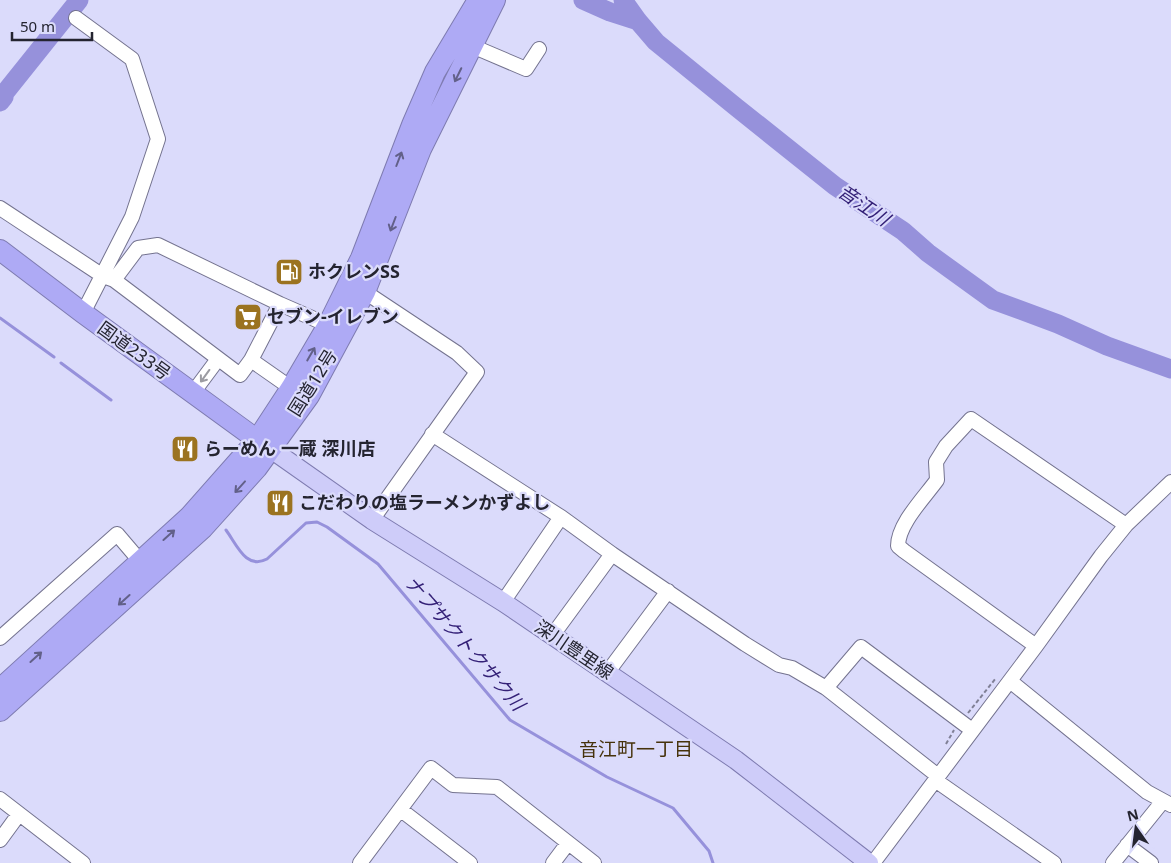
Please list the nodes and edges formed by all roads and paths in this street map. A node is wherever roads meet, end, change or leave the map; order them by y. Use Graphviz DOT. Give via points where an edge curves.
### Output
graph roads {
  1 [pos="478,0"];
  2 [pos="495,0"];
  3 [pos="76,18"];
  4 [pos="472,46"];
  5 [pos="539,49"];
  6 [pos="1,212"];
  7 [pos="0,250"];
  8 [pos="108,278"];
  9 [pos="365,292"];
  10 [pos="280,304"];
  11 [pos="83,313"];
  12 [pos="328,325"];
  13 [pos="218,359"];
  14 [pos="251,360"];
  15 [pos="291,388"];
  16 [pos="192,394"];
  17 [pos="432,434"];
  18 [pos="264,444"];
  19 [pos="1171,482"];
  20 [pos="561,517"];
  21 [pos="372,520"];
  22 [pos="1126,525"];
  23 [pos="612,554"];
  24 [pos="140,561"];
  25 [pos="668,591"];
  26 [pos="503,602"];
  27 [pos="552,636"];
  28 [pos="0,638"];
  29 [pos="1036,646"];
  30 [pos="607,673"];
  31 [pos="1010,681"];
  32 [pos="1,687"];
  33 [pos="826,688"];
  34 [pos="0,710"];
  35 [pos="972,730"];
  36 [pos="936,778"];
  37 [pos="0,798"];
  38 [pos="1167,803"];
  39 [pos="401,810"];
  40 [pos="20,814"];
  41 [pos="0,840"];
  42 [pos="568,843"];
  43 [pos="1127,845"];
  44 [pos="83,863"];
  45 [pos="360,863"];
  46 [pos="470,863"];
  47 [pos="553,863"];
  48 [pos="594,863"];
  49 [pos="869,863"];
  50 [pos="873,863"];
  51 [pos="1054,863"];
  52 [pos="1113,863"];
  53 [pos="1151,863"];
  12 -- 1 [label="highway, 国道12号, one-way" via="360,258 435,72"];
  2 -- 4 [label="highway, 国道12号"];
  3 -- 8 [label="street" via="132,59 158,139"];
  4 -- 5 [label="street" via="526,69"];
  4 -- 9 [label="highway, 国道12号, one-way" via="421,149"];
  6 -- 8 [label="street"];
  7 -- 11 [label="highway, 国道233号"];
  8 -- 10 [label="street" via="138,248 158,245"];
  8 -- 11 [label="street"];
  8 -- 13 [label="street"];
  9 -- 17 [label="street" via="457,353 477,372"];
  9 -- 18 [label="highway, 国道12号" via="309,396"];
  10 -- 12 [label="street"];
  10 -- 14 [label="street"];
  11 -- 16 [label="highway, 国道233号"];
  15 -- 12 [label="highway, 国道12号, one-way"];
  13 -- 14 [label="street" via="240,375"];
  13 -- 16 [label="street, one-way"];
  14 -- 15 [label="street"];
  15 -- 18 [label="highway, 国道12号"];
  16 -- 18 [label="highway, 国道233号"];
  17 -- 20 [label="street"];
  17 -- 21 [label="street"];
  18 -- 21 [label="main road, 深川豊里線"];
  24 -- 18 [label="highway, 国道12号, one-way"];
  18 -- 34 [label="highway, 国道12号, one-way" via="257,468 203,528"];
  19 -- 22 [label="street"];
  20 -- 23 [label="street"];
  20 -- 26 [label="street"];
  21 -- 26 [label="main road, 深川豊里線"];
  22 -- 29 [label="street"];
  22 -- 29 [label="street" via="971,419 946,446 936,462 937,480 904,524 898,536 898,546"];
  23 -- 25 [label="street"];
  23 -- 27 [label="street"];
  24 -- 28 [label="street" via="117,534"];
  32 -- 24 [label="highway, 国道12号, one-way"];
  25 -- 30 [label="street"];
  25 -- 33 [label="street" via="778,665 792,668"];
  26 -- 27 [label="main road, 深川豊里線"];
  27 -- 30 [label="main road, 深川豊里線"];
  29 -- 31 [label="street"];
  30 -- 49 [label="main road, 深川豊里線" via="736,760"];
  31 -- 35 [label="street"];
  31 -- 38 [label="street" via="1147,792"];
  33 -- 35 [label="street" via="860,647"];
  33 -- 36 [label="street"];
  35 -- 36 [label="street"];
  36 -- 50 [label="street"];
  36 -- 51 [label="street"];
  37 -- 40 [label="street"];
  38 -- 43 [label="street"];
  39 -- 42 [label="street" via="431,768 453,785 497,787"];
  39 -- 45 [label="street"];
  39 -- 46 [label="street"];
  40 -- 41 [label="street"];
  40 -- 44 [label="street"];
  42 -- 47 [label="street"];
  42 -- 48 [label="street"];
  43 -- 52 [label="street"];
  43 -- 53 [label="street"];
}
